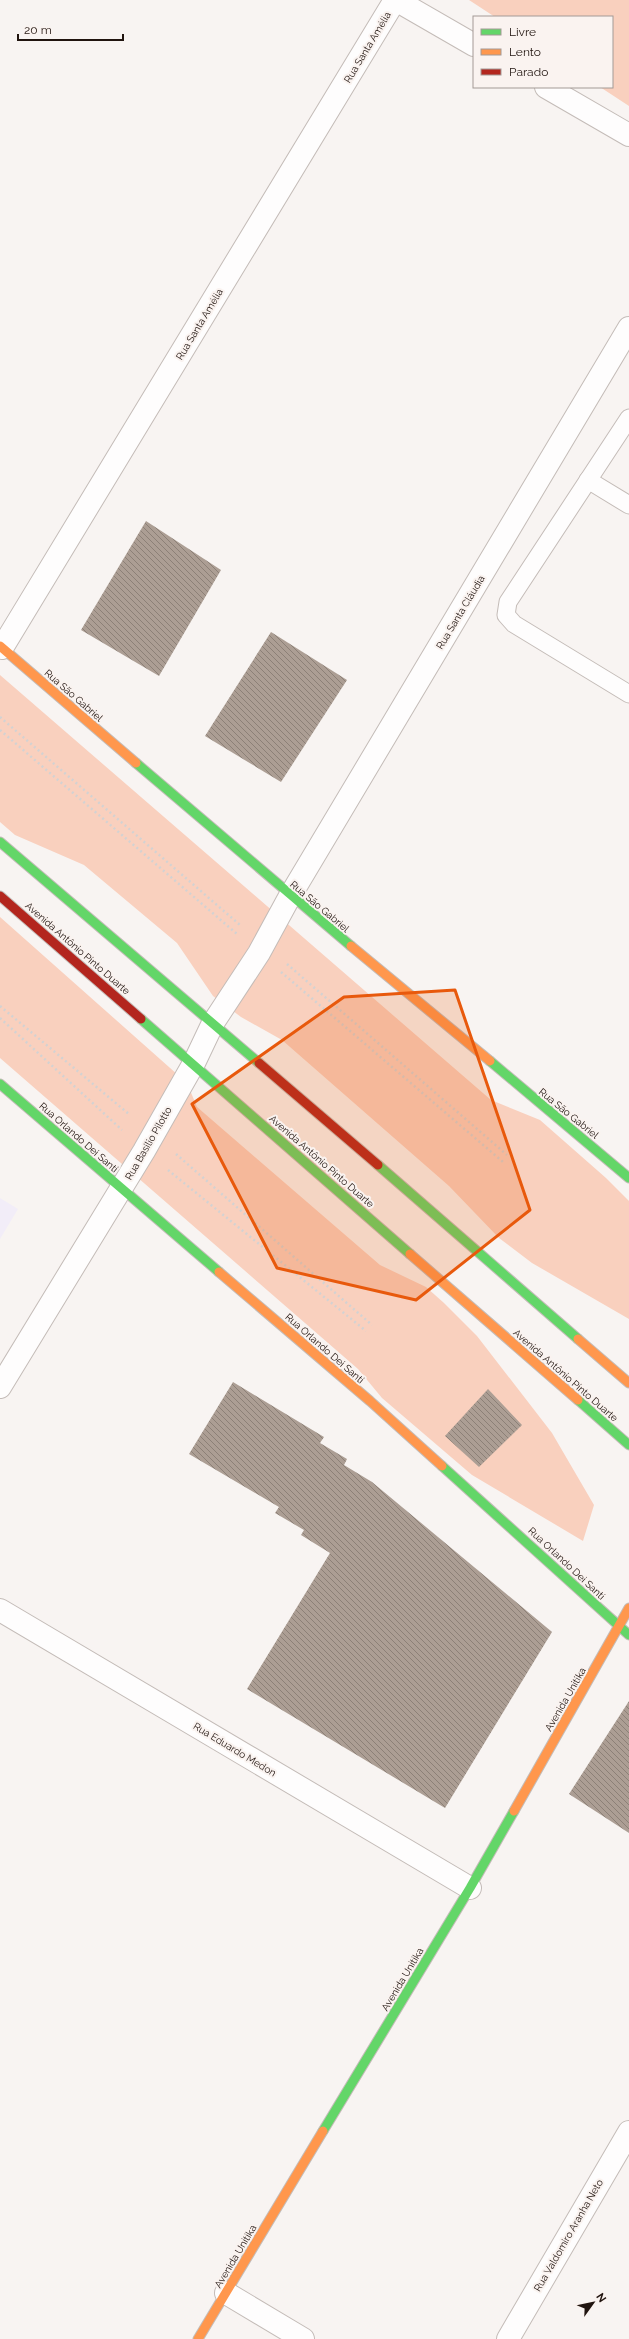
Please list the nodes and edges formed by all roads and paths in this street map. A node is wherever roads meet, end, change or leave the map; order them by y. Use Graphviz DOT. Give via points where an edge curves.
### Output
graph roads {
  1 [pos="396,0"];
  2 [pos="473,44"];
  3 [pos="548,88"];
  4 [pos="629,135"];
  5 [pos="629,328"];
  6 [pos="629,418"];
  7 [pos="588,480"];
  8 [pos="629,505"];
  9 [pos="1,647"];
  10 [pos="629,694"];
  11 [pos="0,842"];
  12 [pos="0,896"];
  13 [pos="290,896"];
  14 [pos="0,1006"];
  15 [pos="0,1018"];
  16 [pos="213,1023"];
  17 [pos="194,1063"];
  18 [pos="0,1084"];
  19 [pos="149,1142"];
  20 [pos="629,1178"];
  21 [pos="121,1188"];
  22 [pos="372,1325"];
  23 [pos="366,1332"];
  24 [pos="629,1383"];
  25 [pos="0,1387"];
  26 [pos="629,1445"];
  27 [pos="629,1608"];
  28 [pos="0,1610"];
  29 [pos="619,1626"];
  30 [pos="629,1635"];
  31 [pos="470,1888"];
  32 [pos="629,2132"];
  33 [pos="226,2293"];
  34 [pos="198,2339"];
  35 [pos="303,2339"];
  36 [pos="508,2339"];
  1 -- 2 [label="street"];
  1 -- 9 [label="street, Rua Santa Amélia"];
  3 -- 4 [label="street"];
  5 -- 13 [label="street, Rua Santa Cláudia"];
  6 -- 7 [label="lane"];
  7 -- 8 [label="lane"];
  7 -- 10 [label="lane" via="508,602 506,615 514,624"];
  9 -- 13 [label="main road, Rua São Gabriel"];
  11 -- 16 [label="main road"];
  12 -- 17 [label="main road, Avenida Antônio Pinto Duarte"];
  13 -- 16 [label="street, Rua Basilio Pilotto" via="259,953"];
  13 -- 20 [label="main road, Rua São Gabriel"];
  14 -- 19 [label="path"];
  15 -- 19 [label="path"];
  16 -- 17 [label="street, Rua Basilio Pilotto"];
  16 -- 24 [label="main road"];
  17 -- 19 [label="street, Rua Basilio Pilotto"];
  17 -- 26 [label="main road, Avenida Antônio Pinto Duarte"];
  18 -- 21 [label="main road, Rua Orlando Dei Santi"];
  19 -- 21 [label="street, Rua Basilio Pilotto"];
  19 -- 22 [label="path"];
  19 -- 23 [label="path"];
  21 -- 25 [label="street, Rua Basilio Pilotto"];
  21 -- 29 [label="main road, Rua Orlando Dei Santi" via="370,1401"];
  27 -- 29 [label="main road, Avenida Unitika"];
  28 -- 31 [label="street, Rua Eduardo Medon"];
  29 -- 30 [label="main road, Rua Orlando Dei Santi"];
  29 -- 31 [label="main road, Avenida Unitika"];
  31 -- 33 [label="main road, Avenida Unitika"];
  32 -- 36 [label="street, Rua Valdomiro Aranha Neto"];
  33 -- 34 [label="main road, Avenida Unitika"];
  33 -- 35 [label="street"];
}
